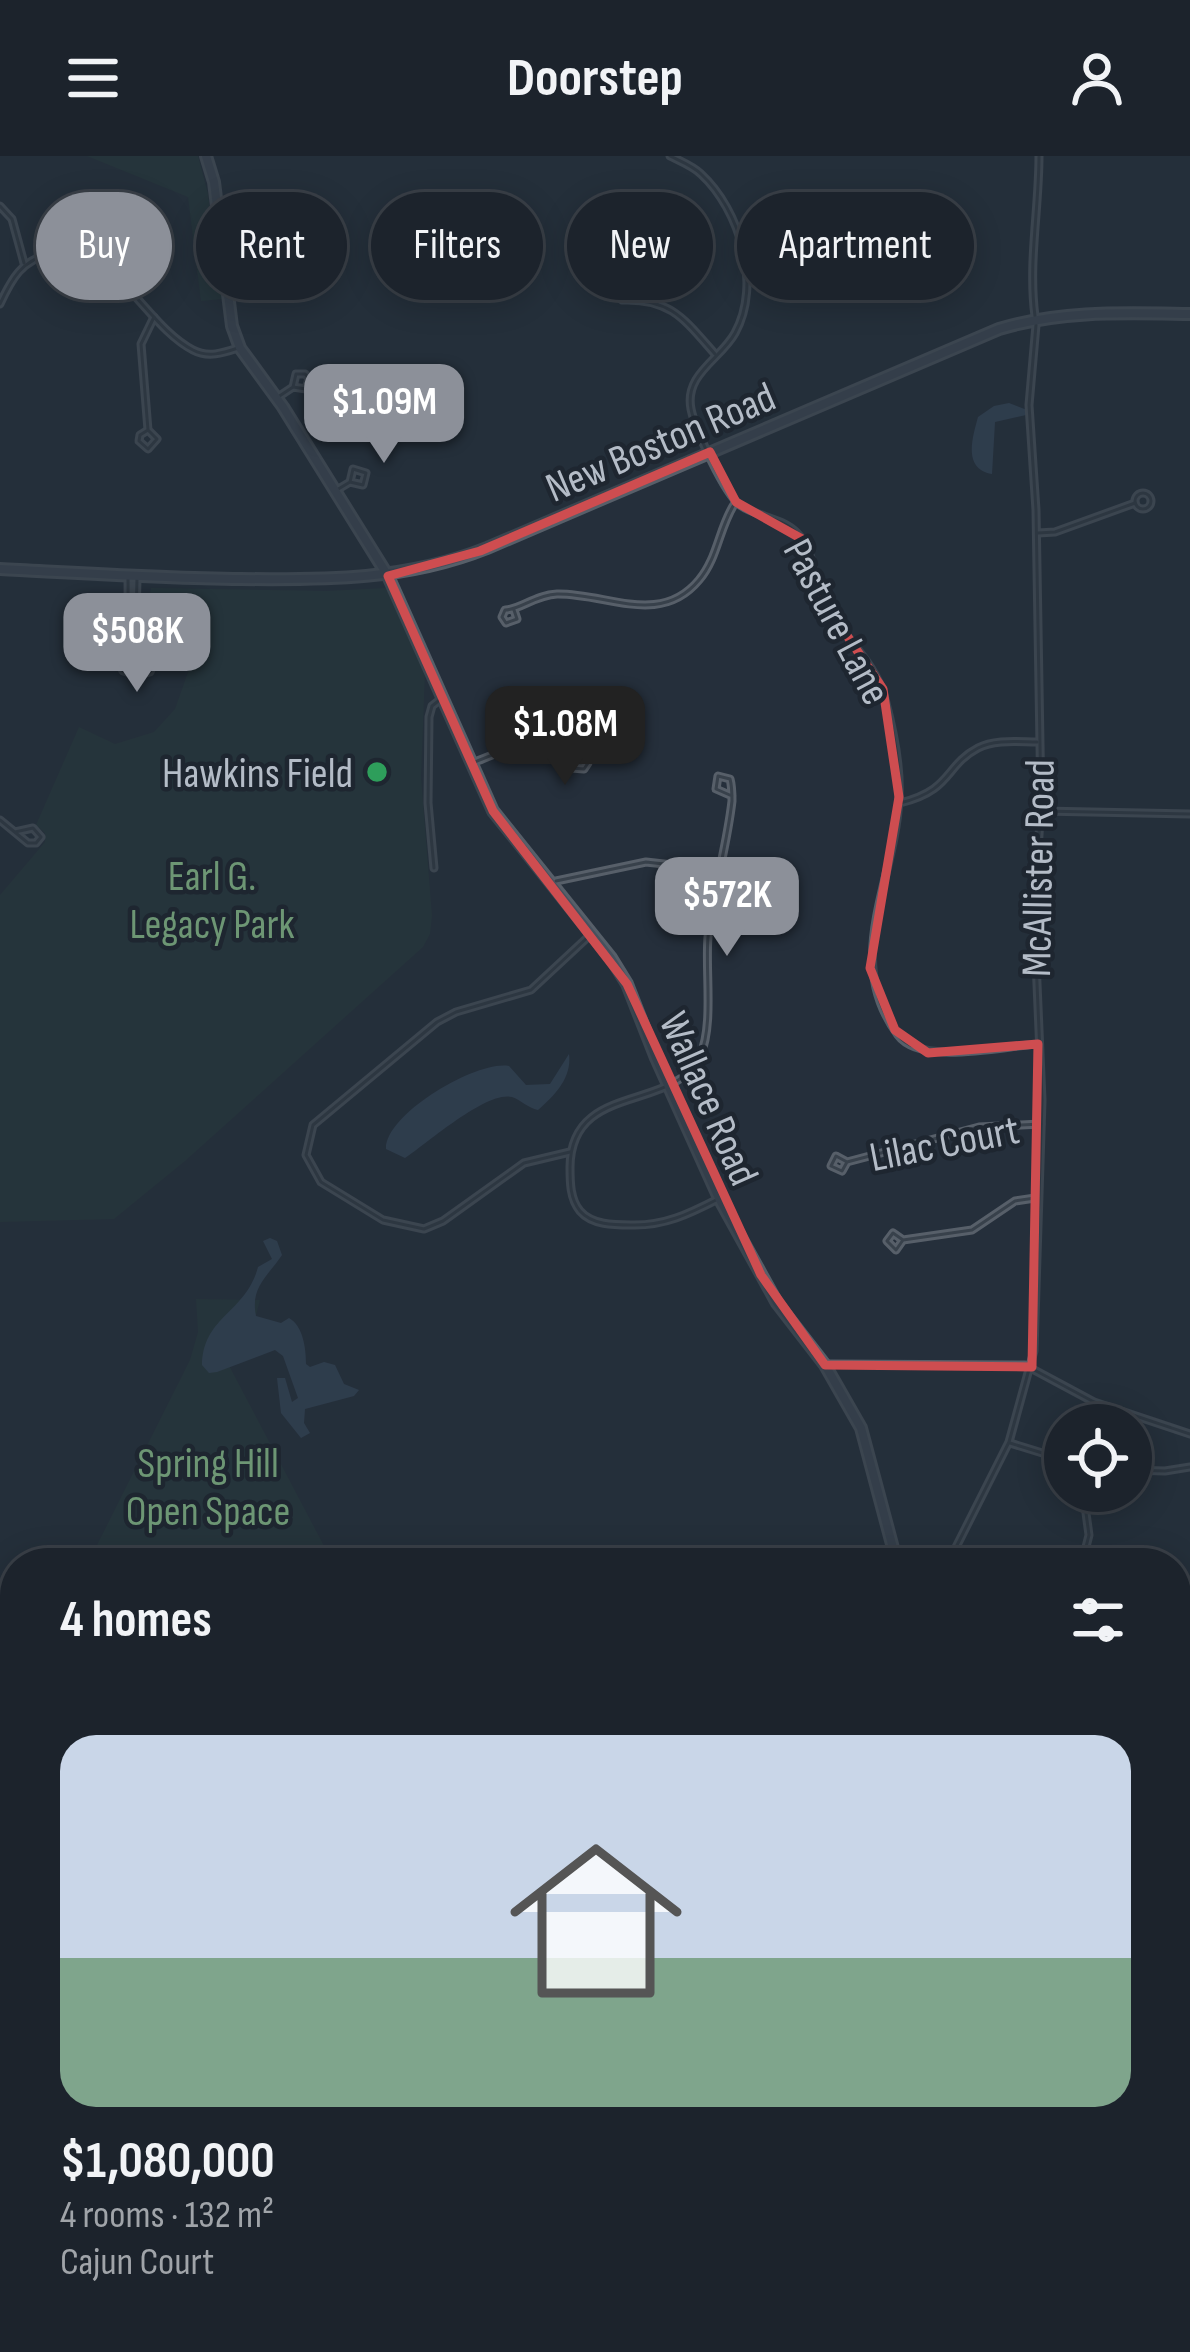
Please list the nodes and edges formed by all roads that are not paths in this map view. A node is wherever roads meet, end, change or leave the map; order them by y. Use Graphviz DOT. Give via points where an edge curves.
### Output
graph roads {
  1 [pos="206,156"];
  2 [pos="670,156"];
  3 [pos="1039,156"];
  4 [pos="0,206"];
  5 [pos="24,265"];
  6 [pos="622,300"];
  7 [pos="0,304"];
  8 [pos="1190,314"];
  9 [pos="155,316"];
  10 [pos="1035,319"];
  11 [pos="240,347"];
  12 [pos="716,356"];
  13 [pos="293,387"];
  14 [pos="276,398"];
  15 [pos="148,430"];
  16 [pos="710,452"];
  17 [pos="350,482"];
  18 [pos="333,492"];
  19 [pos="736,502"];
  20 [pos="1135,503"];
  21 [pos="1036,533"];
  22 [pos="0,569"];
  23 [pos="388,576"];
  24 [pos="133,577"];
  25 [pos="514,610"];
  26 [pos="444,697"];
  27 [pos="1039,742"];
  28 [pos="572,752"];
  29 [pos="471,763"];
  30 [pos="732,796"];
  31 [pos="899,803"];
  32 [pos="1040,811"];
  33 [pos="1190,814"];
  34 [pos="0,820"];
  35 [pos="15,832"];
  36 [pos="434,868"];
  37 [pos="719,870"];
  38 [pos="549,884"];
  39 [pos="590,934"];
  40 [pos="1038,1044"];
  41 [pos="668,1085"];
  42 [pos="1041,1124"];
  43 [pos="572,1151"];
  44 [pos="847,1162"];
  45 [pos="719,1198"];
  46 [pos="1037,1198"];
  47 [pos="903,1240"];
  48 [pos="825,1364"];
  49 [pos="1032,1367"];
  50 [pos="1190,1434"];
  51 [pos="1010,1442"];
  52 [pos="1044,1453"];
  53 [pos="1190,1467"];
  54 [pos="1152,1471"];
  55 [pos="1086,1512"];
  56 [pos="892,1548"];
  57 [pos="956,1548"];
  58 [pos="1086,1548"];
  1 -- 11 [label="street, Wallace Road"];
  2 -- 12 [label="street" via="704,176 743,249 740,322"];
  3 -- 10 [label="street, McAllister Road"];
  4 -- 5 [label="street" via="12,219"];
  5 -- 7 [label="street"];
  5 -- 9 [label="street" via="55,253 88,258"];
  6 -- 12 [label="street" via="662,303"];
  8 -- 10 [label="street, New Boston Road"];
  9 -- 11 [label="street" via="198,353"];
  9 -- 15 [label="street" via="141,344"];
  10 -- 16 [label="street, New Boston Road"];
  10 -- 21 [label="street, McAllister Road" via="1029,405"];
  11 -- 14 [label="street, Wallace Road"];
  12 -- 16 [label="street" via="690,400"];
  13 -- 14 [label="street"];
  14 -- 18 [label="street, Wallace Road"];
  16 -- 19 [label="street"];
  16 -- 23 [label="street, New Boston Road" via="481,550"];
  17 -- 18 [label="street"];
  18 -- 23 [label="street, Wallace Road"];
  19 -- 25 [label="street" via="704,575 679,598 639,607 548,595"];
  19 -- 31 [label="street, Pasture Lane" via="787,525 808,548 825,603 883,689"];
  20 -- 21 [label="street"];
  21 -- 27 [label="street, McAllister Road"];
  22 -- 24 [label="street, New Boston Road"];
  23 -- 24 [label="street, New Boston Road"];
  23 -- 26 [label="street, Wallace Road"];
  24 -- 24 [label="street" via="116,655 123,671 142,675 156,657 136,618"];
  26 -- 29 [label="street, Wallace Road"];
  26 -- 36 [label="street" via="429,717"];
  27 -- 31 [label="street" via="983,745 939,788"];
  27 -- 32 [label="street, McAllister Road"];
  28 -- 29 [label="street" via="542,740"];
  29 -- 38 [label="street, Wallace Road" via="494,812"];
  30 -- 37 [label="street"];
  31 -- 40 [label="street, Pasture Lane" via="870,968 895,1030 928,1053"];
  32 -- 33 [label="street"];
  32 -- 40 [label="street, McAllister Road"];
  34 -- 35 [label="street"];
  37 -- 38 [label="street" via="646,862"];
  37 -- 41 [label="street" via="702,1053"];
  38 -- 39 [label="street, Wallace Road"];
  39 -- 41 [label="street, Wallace Road" via="627,984"];
  39 -- 43 [label="street" via="532,990 437,1022 320,1118 305,1144 309,1165 329,1189 413,1230 434,1226 534,1159"];
  40 -- 42 [label="street, McAllister Road"];
  41 -- 43 [label="street" via="599,1112"];
  41 -- 45 [label="street, Wallace Road"];
  42 -- 44 [label="street, Lilac Court" via="979,1127"];
  42 -- 46 [label="street, McAllister Road"];
  43 -- 45 [label="street" via="576,1205 601,1222 658,1225"];
  45 -- 48 [label="street, Wallace Road" via="777,1304"];
  46 -- 47 [label="street" via="1015,1201 972,1230"];
  46 -- 49 [label="street, McAllister Road"];
  48 -- 49 [label="street"];
  48 -- 56 [label="street, Wallace Road" via="865,1436"];
  49 -- 50 [label="street" via="1094,1402"];
  49 -- 51 [label="street, McAllister Road"];
  51 -- 52 [label="street"];
  51 -- 57 [label="street, McAllister Road"];
  53 -- 54 [label="street"];
  55 -- 58 [label="street"];
}
